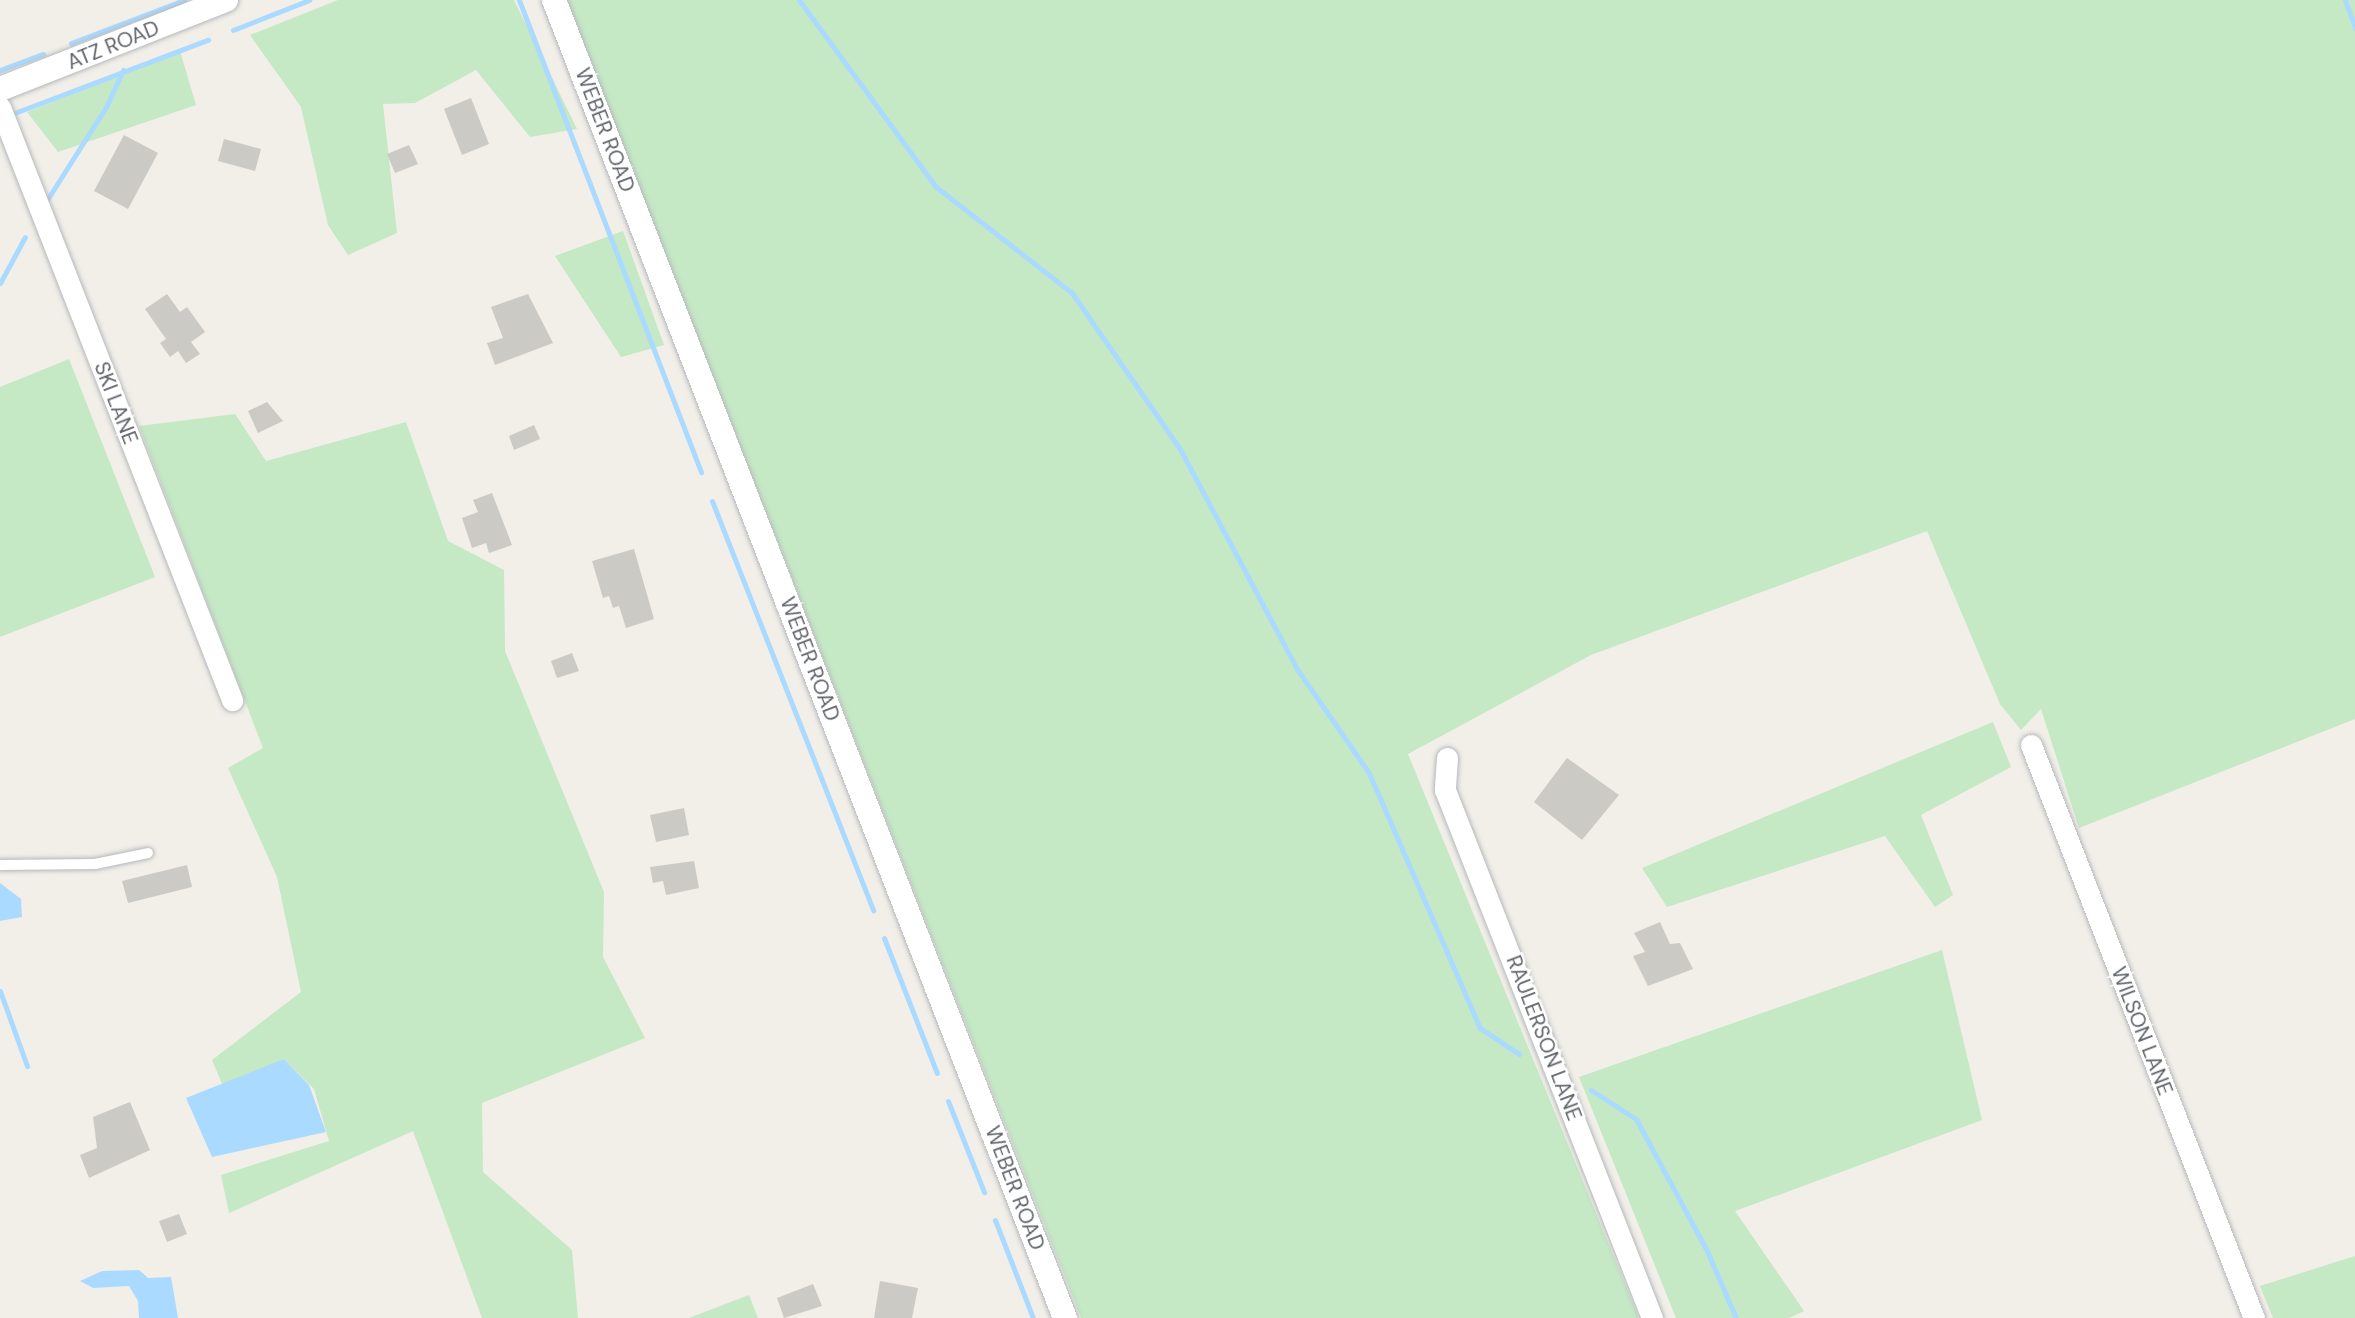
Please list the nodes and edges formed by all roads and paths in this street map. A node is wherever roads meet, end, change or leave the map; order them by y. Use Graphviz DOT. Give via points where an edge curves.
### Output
graph roads {
  1 [pos="226,0"];
  2 [pos="554,0"];
  3 [pos="0,89"];
  4 [pos="0,107"];
  5 [pos="232,700"];
  6 [pos="2031,745"];
  7 [pos="1447,758"];
  8 [pos="148,853"];
  9 [pos="0,865"];
  10 [pos="1065,1318"];
  11 [pos="1652,1318"];
  12 [pos="2253,1318"];
  1 -- 3 [label="street, ATZ ROAD"];
  2 -- 10 [label="street, WEBER ROAD"];
  4 -- 5 [label="street, SKI LANE"];
  6 -- 12 [label="street, WILSON LANE"];
  7 -- 11 [label="street, RAULERSON LANE" via="1445,789"];
  8 -- 9 [label="lane" via="95,864"];
}
